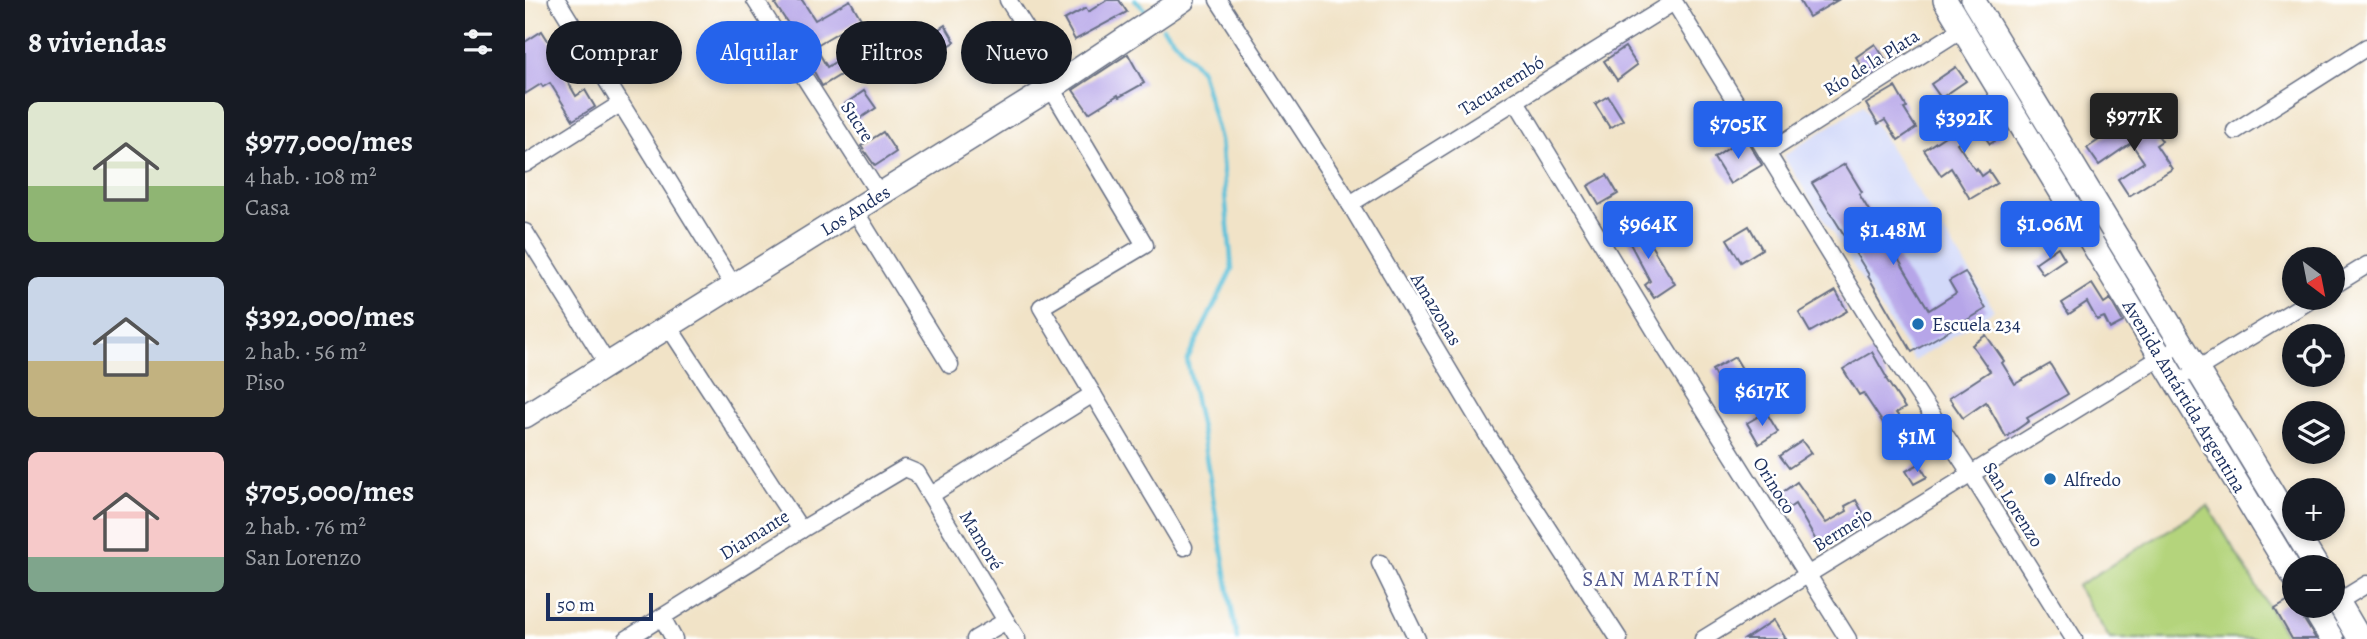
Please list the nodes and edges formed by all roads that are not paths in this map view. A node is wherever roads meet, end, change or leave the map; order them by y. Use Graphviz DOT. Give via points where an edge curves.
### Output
graph roads {
  1 [pos="557,0"];
  2 [pos="755,0"];
  3 [pos="1008,0"];
  4 [pos="1183,0"];
  5 [pos="1219,0"];
  6 [pos="1945,0"];
  7 [pos="1973,0"];
  8 [pos="1673,1"];
  9 [pos="1962,29"];
  10 [pos="2367,47"];
  11 [pos="1056,85"];
  12 [pos="1516,101"];
  13 [pos="620,104"];
  14 [pos="2235,131"];
  15 [pos="1767,153"];
  16 [pos="525,164"];
  17 [pos="879,194"];
  18 [pos="1350,204"];
  19 [pos="855,211"];
  20 [pos="525,232"];
  21 [pos="2367,265"];
  22 [pos="2345,279"];
  23 [pos="733,285"];
  24 [pos="2294,310"];
  25 [pos="669,327"];
  26 [pos="2181,343"];
  27 [pos="2162,357"];
  28 [pos="608,365"];
  29 [pos="950,365"];
  30 [pos="2197,369"];
  31 [pos="2176,382"];
  32 [pos="1093,394"];
  33 [pos="525,416"];
  34 [pos="905,468"];
  35 [pos="1971,474"];
  36 [pos="930,495"];
  37 [pos="801,530"];
  38 [pos="1184,547"];
  39 [pos="2310,555"];
  40 [pos="2282,557"];
  41 [pos="1380,563"];
  42 [pos="1807,575"];
  43 [pos="2367,584"];
  44 [pos="2345,595"];
  45 [pos="662,617"];
  46 [pos="2329,618"];
  47 [pos="2340,618"];
  48 [pos="1006,621"];
  49 [pos="627,639"];
  50 [pos="674,639"];
  51 [pos="975,639"];
  52 [pos="1017,639"];
  53 [pos="1417,639"];
  54 [pos="1619,639"];
  55 [pos="1703,639"];
  56 [pos="1848,639"];
  57 [pos="2074,639"];
  58 [pos="2332,639"];
  59 [pos="2360,639"];
  1 -- 13 [label="street"];
  2 -- 17 [label="street, Sucre"];
  3 -- 11 [label="street"];
  4 -- 11 [label="street, Los Andes"];
  5 -- 18 [label="street, Amazonas"];
  6 -- 9 [label="street, Avenida Antártida Argentina"];
  7 -- 26 [label="street, Avenida Antártida Argentina"];
  8 -- 12 [label="street, Tacuarembó"];
  8 -- 15 [label="street, San Lorenzo"];
  9 -- 15 [label="street, Río de la Plata"];
  9 -- 27 [label="street, Avenida Antártida Argentina"];
  10 -- 14 [label="street"];
  11 -- 17 [label="street, Los Andes"];
  11 -- 32 [label="street" via="1145,245 1041,307"];
  12 -- 18 [label="street, Tacuarembó"];
  12 -- 42 [label="street, Orinoco"];
  13 -- 16 [label="street"];
  13 -- 23 [label="street"];
  15 -- 35 [label="street, San Lorenzo"];
  17 -- 19 [label="street, Los Andes"];
  18 -- 54 [label="street, Amazonas" via="1488,436"];
  19 -- 23 [label="street, Los Andes"];
  19 -- 29 [label="street"];
  20 -- 28 [label="street"];
  21 -- 22 [label="street"];
  23 -- 25 [label="street, Los Andes"];
  24 -- 30 [label="street"];
  25 -- 28 [label="street, Los Andes"];
  25 -- 37 [label="street"];
  26 -- 27 [label="street, Bermejo"];
  26 -- 30 [label="street, Avenida Antártida Argentina"];
  27 -- 31 [label="street, Avenida Antártida Argentina"];
  27 -- 35 [label="street, Bermejo"];
  28 -- 33 [label="street, Los Andes"];
  30 -- 31 [label="street"];
  30 -- 39 [label="street, Avenida Antártida Argentina"];
  31 -- 40 [label="street, Avenida Antártida Argentina"];
  32 -- 36 [label="street"];
  32 -- 38 [label="street"];
  34 -- 36 [label="street, Mamoré" via="917,473"];
  34 -- 37 [label="street, Diamante"];
  35 -- 42 [label="street, Bermejo"];
  35 -- 57 [label="street, San Lorenzo"];
  36 -- 48 [label="street, Mamoré"];
  37 -- 45 [label="street, Diamante"];
  41 -- 53 [label="street"];
  42 -- 55 [label="street, Bermejo"];
  42 -- 56 [label="street, Orinoco"];
  43 -- 44 [label="street"];
  45 -- 49 [label="street, Diamante"];
  45 -- 50 [label="street"];
  46 -- 58 [label="street"];
  47 -- 59 [label="street"];
  48 -- 51 [label="street"];
  48 -- 52 [label="street, Mamoré"];
}
